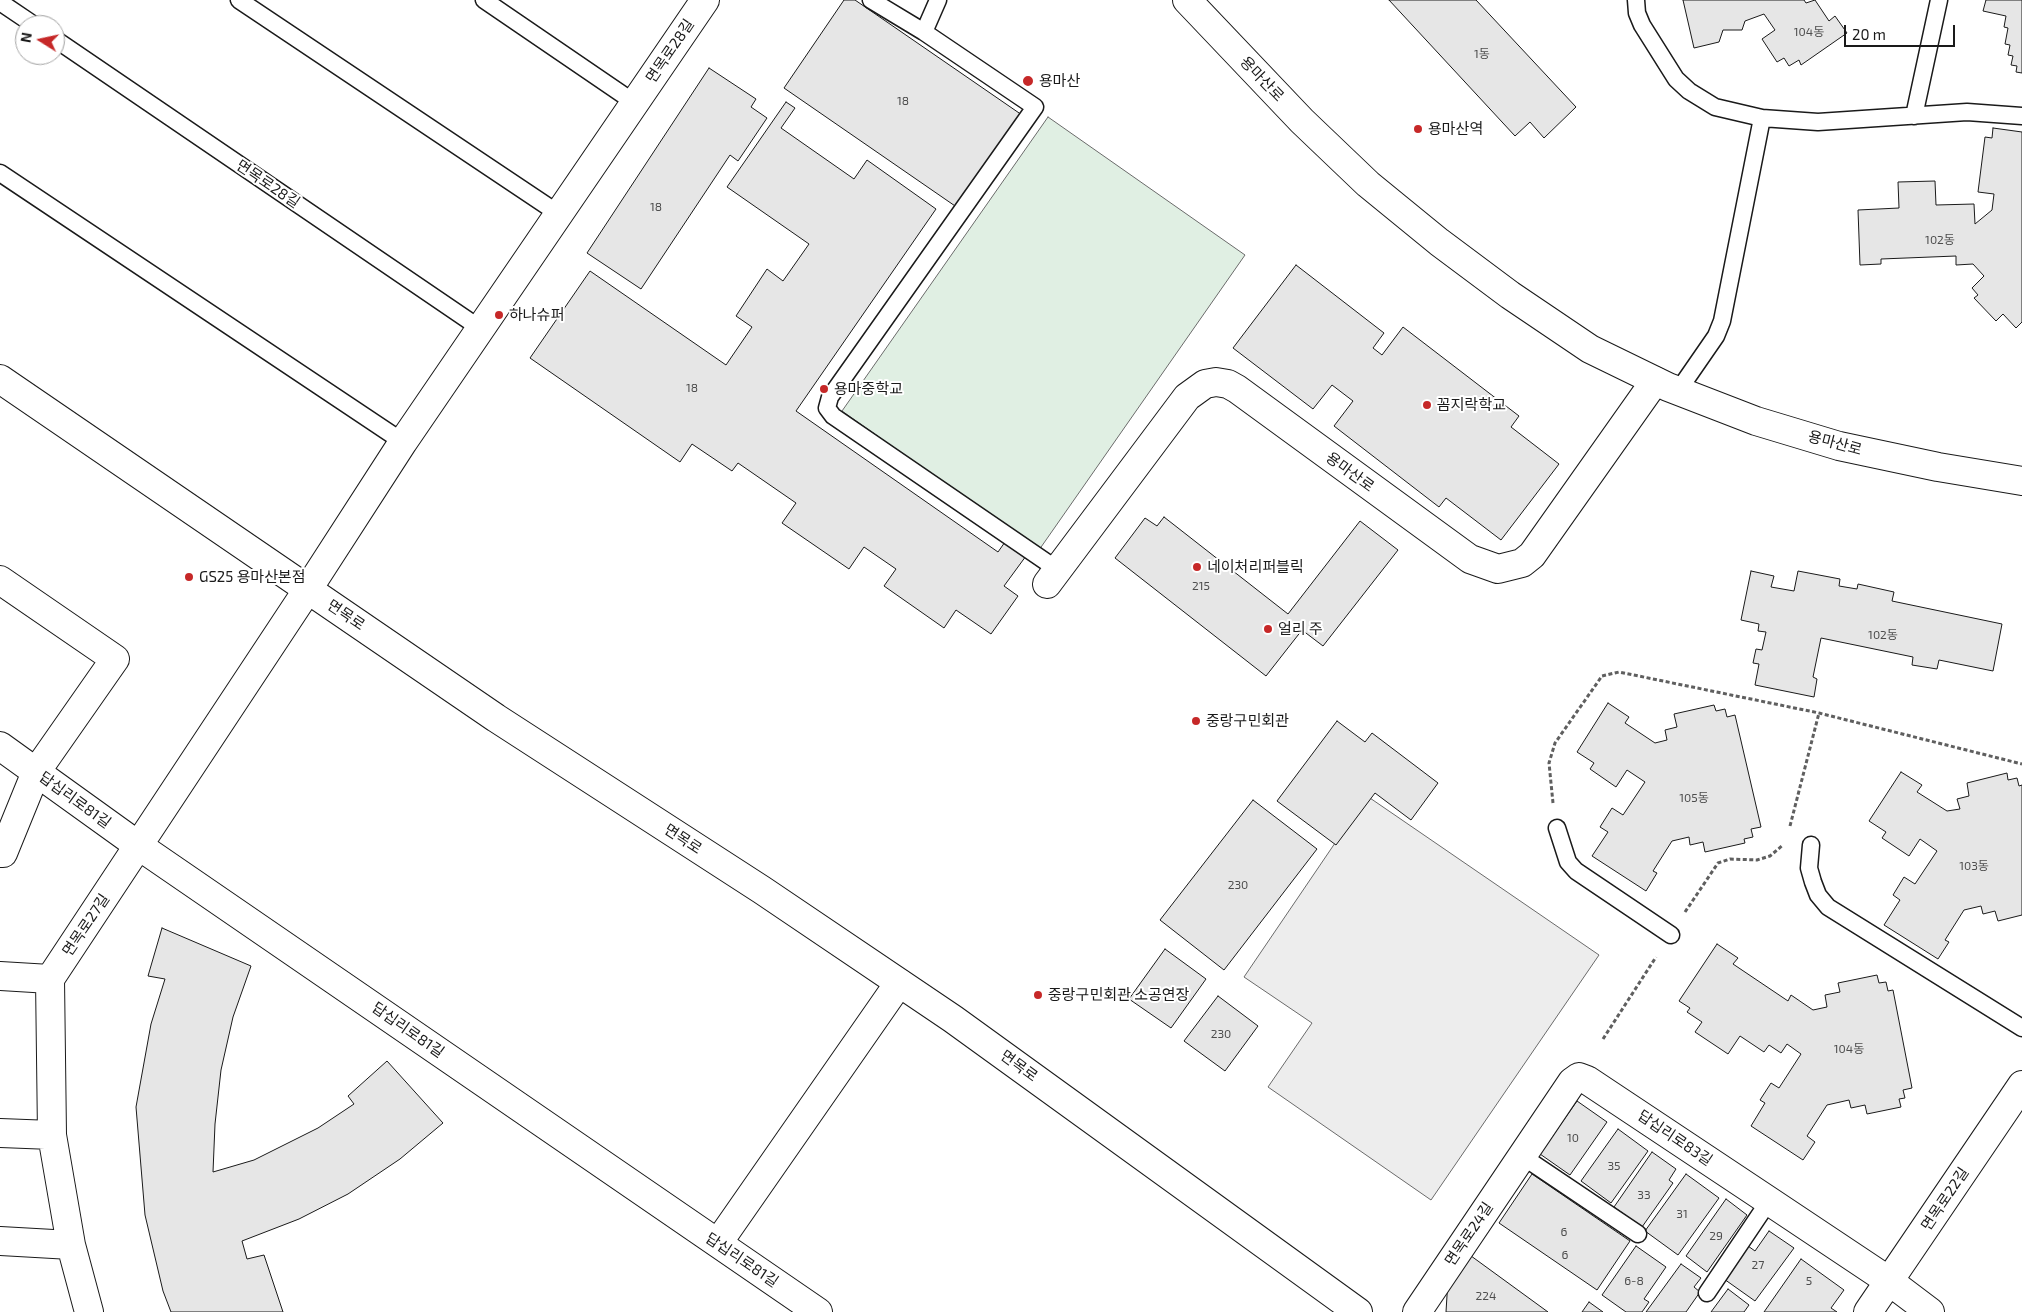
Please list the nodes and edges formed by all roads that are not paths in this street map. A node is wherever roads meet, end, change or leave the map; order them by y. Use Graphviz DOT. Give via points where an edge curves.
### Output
graph roads {
  1 [pos="239,0"];
  2 [pos="484,0"];
  3 [pos="705,0"];
  4 [pos="871,0"];
  5 [pos="938,0"];
  6 [pos="1636,0"];
  7 [pos="1939,0"];
  8 [pos="1189,1"];
  9 [pos="0,2"];
  10 [pos="19,15"];
  11 [pos="924,32"];
  12 [pos="65,46"];
  13 [pos="635,102"];
  14 [pos="1914,116"];
  15 [pos="2022,116"];
  16 [pos="1762,118"];
  17 [pos="0,173"];
  18 [pos="559,214"];
  19 [pos="481,329"];
  20 [pos="0,379"];
  21 [pos="1666,386"];
  22 [pos="403,442"];
  23 [pos="2022,480"];
  24 [pos="1052,577"];
  25 [pos="0,580"];
  26 [pos="308,589"];
  27 [pos="0,746"];
  28 [pos="36,772"];
  29 [pos="1558,828"];
  30 [pos="1811,844"];
  31 [pos="139,846"];
  32 [pos="0,853"];
  33 [pos="1670,935"];
  34 [pos="0,976"];
  35 [pos="50,979"];
  36 [pos="899,983"];
  37 [pos="2022,1028"];
  38 [pos="1580,1078"];
  39 [pos="2022,1085"];
  40 [pos="0,1133"];
  41 [pos="52,1135"];
  42 [pos="1522,1156"];
  43 [pos="1769,1201"];
  44 [pos="1638,1234"];
  45 [pos="0,1241"];
  46 [pos="718,1244"];
  47 [pos="71,1245"];
  48 [pos="1889,1281"];
  49 [pos="1707,1293"];
  50 [pos="89,1312"];
  51 [pos="818,1312"];
  52 [pos="1358,1312"];
  53 [pos="1417,1312"];
  54 [pos="1868,1312"];
  55 [pos="1930,1312"];
  1 -- 18 [label="lane"];
  2 -- 13 [label="lane"];
  3 -- 13 [label="street, 면목로28길"];
  4 -- 11 [label="lane"];
  5 -- 11 [label="lane"];
  6 -- 16 [label="lane" via="1642,25 1676,79 1715,107"];
  7 -- 14 [label="lane"];
  8 -- 21 [label="street, 용마산로" via="1302,121 1368,184 1439,242 1590,349"];
  9 -- 10 [label="lane"];
  11 -- 24 [label="lane" via="1036,107 836,389 827,408 833,416"];
  12 -- 19 [label="lane, 면목로28길"];
  13 -- 18 [label="street, 면목로28길"];
  14 -- 15 [label="lane" via="1967,112"];
  14 -- 16 [label="lane" via="1818,122"];
  16 -- 21 [label="lane" via="1722,321 1716,336"];
  17 -- 22 [label="lane"];
  18 -- 19 [label="street, 면목로28길"];
  19 -- 22 [label="street, 면목로28길"];
  20 -- 26 [label="street, 면목로"];
  21 -- 23 [label="street, 용마산로" via="1756,421 1839,446 1938,467"];
  21 -- 24 [label="street, 용마산로" via="1532,554 1522,563 1498,569 1470,558 1237,389 1216,382 1205,384 1187,397"];
  22 -- 26 [label="street, 면목로28길"];
  25 -- 28 [label="street" via="116,659"];
  26 -- 31 [label="street, 면목로27길"];
  26 -- 36 [label="street, 면목로" via="496,718"];
  27 -- 28 [label="street, 답십리로81길"];
  28 -- 31 [label="street, 답십리로81길"];
  28 -- 32 [label="street" via="3,853"];
  29 -- 33 [label="lane" via="1568,862 1576,871"];
  30 -- 37 [label="lane" via="1809,868 1818,895 1828,906"];
  31 -- 35 [label="street, 면목로27길"];
  31 -- 46 [label="street, 답십리로81길"];
  34 -- 35 [label="street"];
  35 -- 41 [label="street"];
  36 -- 46 [label="street"];
  36 -- 52 [label="street, 면목로" via="953,1018"];
  38 -- 42 [label="street, 면목로24길" via="1572,1082"];
  38 -- 43 [label="street, 답십리로83길"];
  39 -- 48 [label="street, 면목로22길"];
  40 -- 41 [label="street"];
  41 -- 47 [label="street"];
  42 -- 44 [label="lane"];
  42 -- 53 [label="street, 면목로24길"];
  43 -- 48 [label="street, 답십리로83길"];
  43 -- 49 [label="lane"];
  45 -- 47 [label="street"];
  46 -- 51 [label="street, 답십리로81길"];
  47 -- 50 [label="street"];
  48 -- 54 [label="street, 면목로22길"];
  48 -- 55 [label="street, 답십리로83길"];
}
